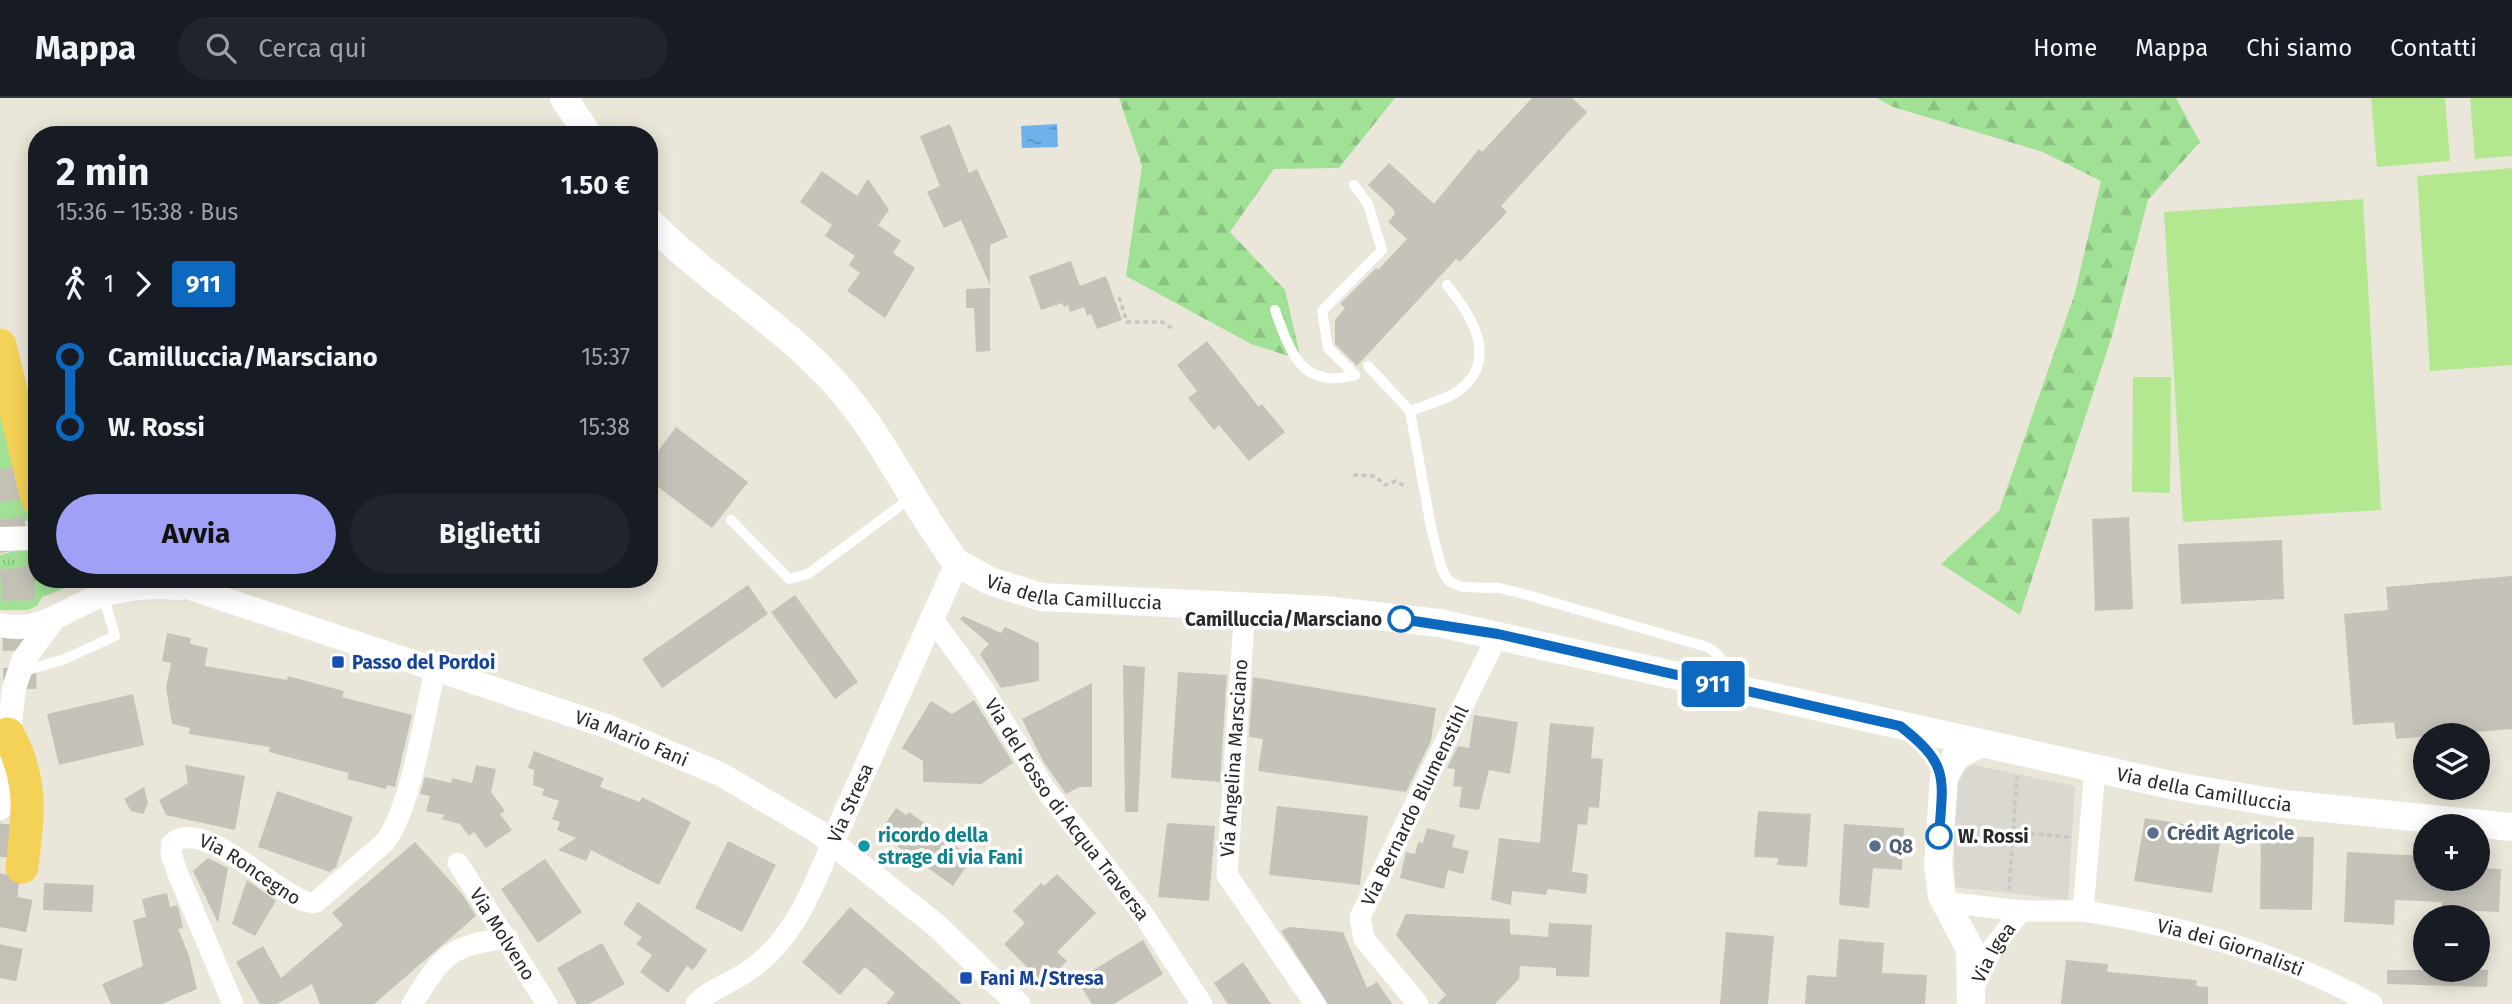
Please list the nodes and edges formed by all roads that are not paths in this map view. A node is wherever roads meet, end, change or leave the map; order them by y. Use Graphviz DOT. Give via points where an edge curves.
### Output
graph roads {
  1 [pos="564,98"];
  2 [pos="582,126"];
  3 [pos="1354,185"];
  4 [pos="658,229"];
  5 [pos="1447,285"];
  6 [pos="1275,310"];
  7 [pos="0,345"];
  8 [pos="1368,366"];
  9 [pos="1410,411"];
  10 [pos="28,462"];
  11 [pos="912,498"];
  12 [pos="731,520"];
  13 [pos="28,538"];
  14 [pos="0,539"];
  15 [pos="957,562"];
  16 [pos="108,588"];
  17 [pos="110,588"];
  18 [pos="185,588"];
  19 [pos="1245,606"];
  20 [pos="931,617"];
  21 [pos="52,621"];
  22 [pos="0,625"];
  23 [pos="1498,634"];
  24 [pos="435,671"];
  25 [pos="19,673"];
  26 [pos="1730,688"];
  27 [pos="1900,726"];
  28 [pos="8,734"];
  29 [pos="1978,745"];
  30 [pos="2095,769"];
  31 [pos="1943,782"];
  32 [pos="0,808"];
  33 [pos="2512,827"];
  34 [pos="832,843"];
  35 [pos="458,863"];
  36 [pos="23,867"];
  37 [pos="1945,902"];
  38 [pos="2014,910"];
  39 [pos="2083,911"];
  40 [pos="508,938"];
  41 [pos="1971,1000"];
  42 [pos="233,1004"];
  43 [pos="412,1004"];
  44 [pos="547,1004"];
  45 [pos="696,1004"];
  46 [pos="1018,1004"];
  47 [pos="1202,1004"];
  48 [pos="1315,1004"];
  49 [pos="1418,1004"];
  50 [pos="2372,1004"];
  1 -- 2 [label="main road"];
  3 -- 6 [label="lane" via="1368,204 1382,250 1322,311 1328,348 1355,375 1336,380 1318,377 1302,366 1289,349"];
  4 -- 11 [label="main road, Via della Camilluccia" via="835,383"];
  5 -- 9 [label="lane" via="1471,315 1478,357 1469,382"];
  7 -- 10 [label="highway"];
  8 -- 9 [label="lane"];
  9 -- 26 [label="lane" via="1442,570 1449,581 1462,587 1524,594 1707,647 1717,652 1727,669"];
  11 -- 12 [label="lane" via="808,574 793,580"];
  11 -- 15 [label="main road, Via della Camilluccia"];
  13 -- 14 [label="street"];
  15 -- 19 [label="main road, Via della Camilluccia" via="990,581 1041,597"];
  15 -- 20 [label="street, Via Stresa"];
  16 -- 21 [label="street, Via Mario Fani"];
  17 -- 25 [label="lane" via="115,636"];
  18 -- 24 [label="street, Via Mario Fani"];
  19 -- 23 [label="main road, Via della Camilluccia" via="1351,613"];
  19 -- 48 [label="street, Via Angelina Marsciano" via="1226,869 1232,886"];
  20 -- 34 [label="street, Via Stresa"];
  20 -- 47 [label="street, Via del Fosso di Acqua Traversa" via="982,687 1045,789 1145,917"];
  21 -- 22 [label="street" via="22,627"];
  21 -- 25 [label="street" via="30,649"];
  23 -- 26 [label="main road, Via della Camilluccia"];
  23 -- 49 [label="street, Via Bernardo Blumenstihl" via="1360,917 1364,939"];
  24 -- 34 [label="street, Via Mario Fani" via="609,727 703,766 785,810"];
  24 -- 42 [label="street, Via Roncegno" via="393,831 316,902 305,902 232,853 185,837 172,843 178,874"];
  25 -- 28 [label="street"];
  26 -- 27 [label="main road, Via della Camilluccia"];
  27 -- 29 [label="main road, Via della Camilluccia"];
  27 -- 31 [label="main road, Via della Camilluccia" via="1933,756"];
  28 -- 32 [label="street"];
  28 -- 36 [label="highway" via="29,788"];
  29 -- 30 [label="main road, Via della Camilluccia"];
  29 -- 31 [label="main road" via="1953,760"];
  30 -- 33 [label="main road, Via della Camilluccia" via="2260,801"];
  30 -- 39 [label="street"];
  31 -- 37 [label="main road, Via Igea" via="1938,870"];
  34 -- 45 [label="street, Via Stresa" via="789,931 753,968"];
  34 -- 46 [label="street, Via Mario Fani" via="936,925"];
  35 -- 40 [label="street, Via Molveno"];
  37 -- 38 [label="street, Via dei Giornalisti"];
  37 -- 41 [label="main road, Via Igea" via="1970,949"];
  38 -- 39 [label="street, Via dei Giornalisti"];
  38 -- 41 [label="street, Via Igea"];
  39 -- 50 [label="street, Via dei Giornalisti" via="2220,940 2291,965"];
  40 -- 43 [label="street" via="452,951"];
  40 -- 44 [label="street, Via Molveno"];
}
